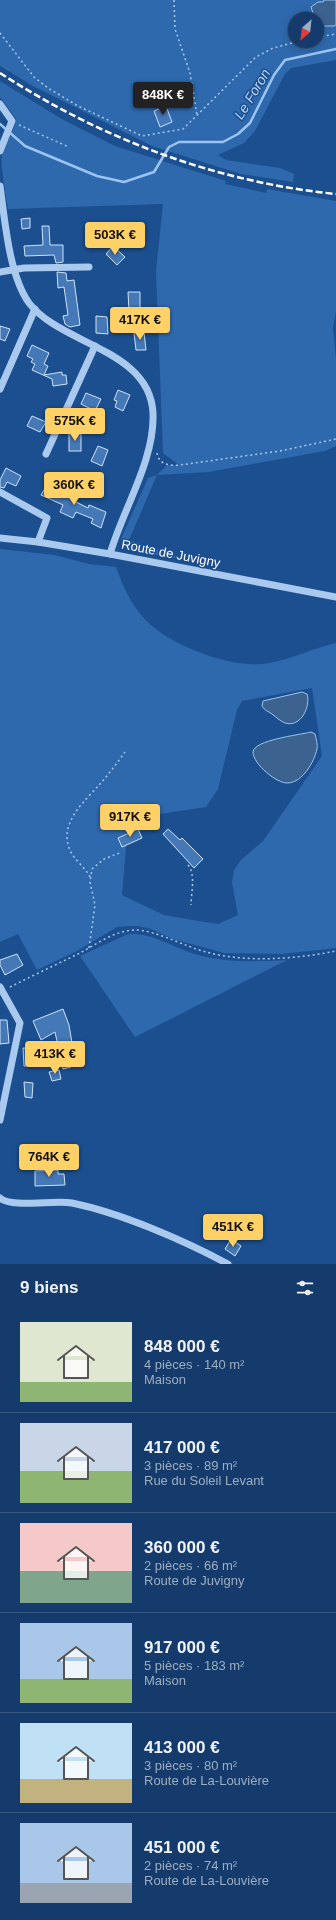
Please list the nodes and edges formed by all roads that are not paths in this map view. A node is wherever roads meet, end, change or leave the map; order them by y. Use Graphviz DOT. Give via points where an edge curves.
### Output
graph roads {
  1 [pos="0,104"];
  2 [pos="0,150"];
  3 [pos="0,186"];
  4 [pos="89,266"];
  5 [pos="15,271"];
  6 [pos="0,272"];
  7 [pos="35,309"];
  8 [pos="95,346"];
  9 [pos="0,389"];
  10 [pos="46,454"];
  11 [pos="0,492"];
  12 [pos="0,538"];
  13 [pos="38,542"];
  14 [pos="110,554"];
  15 [pos="336,597"];
  16 [pos="1,988"];
  17 [pos="0,1120"];
  18 [pos="1,1200"];
  19 [pos="228,1264"];
  1 -- 2 [label="street" via="12,123"];
  3 -- 5 [label="street"];
  4 -- 5 [label="street" via="24,268"];
  5 -- 6 [label="street"];
  5 -- 7 [label="street" via="20,287"];
  7 -- 8 [label="street" via="53,325"];
  7 -- 9 [label="street"];
  8 -- 10 [label="street"];
  8 -- 14 [label="street" via="121,361 132,371 148,394 153,414 145,460"];
  11 -- 13 [label="street" via="47,518"];
  12 -- 13 [label="street, Route de Juvigny"];
  13 -- 14 [label="street, Route de Juvigny"];
  14 -- 15 [label="street, Route de Juvigny"];
  16 -- 17 [label="street" via="20,1023"];
  18 -- 19 [label="street" via="18,1204 59,1202 94,1209 158,1232"];
}
